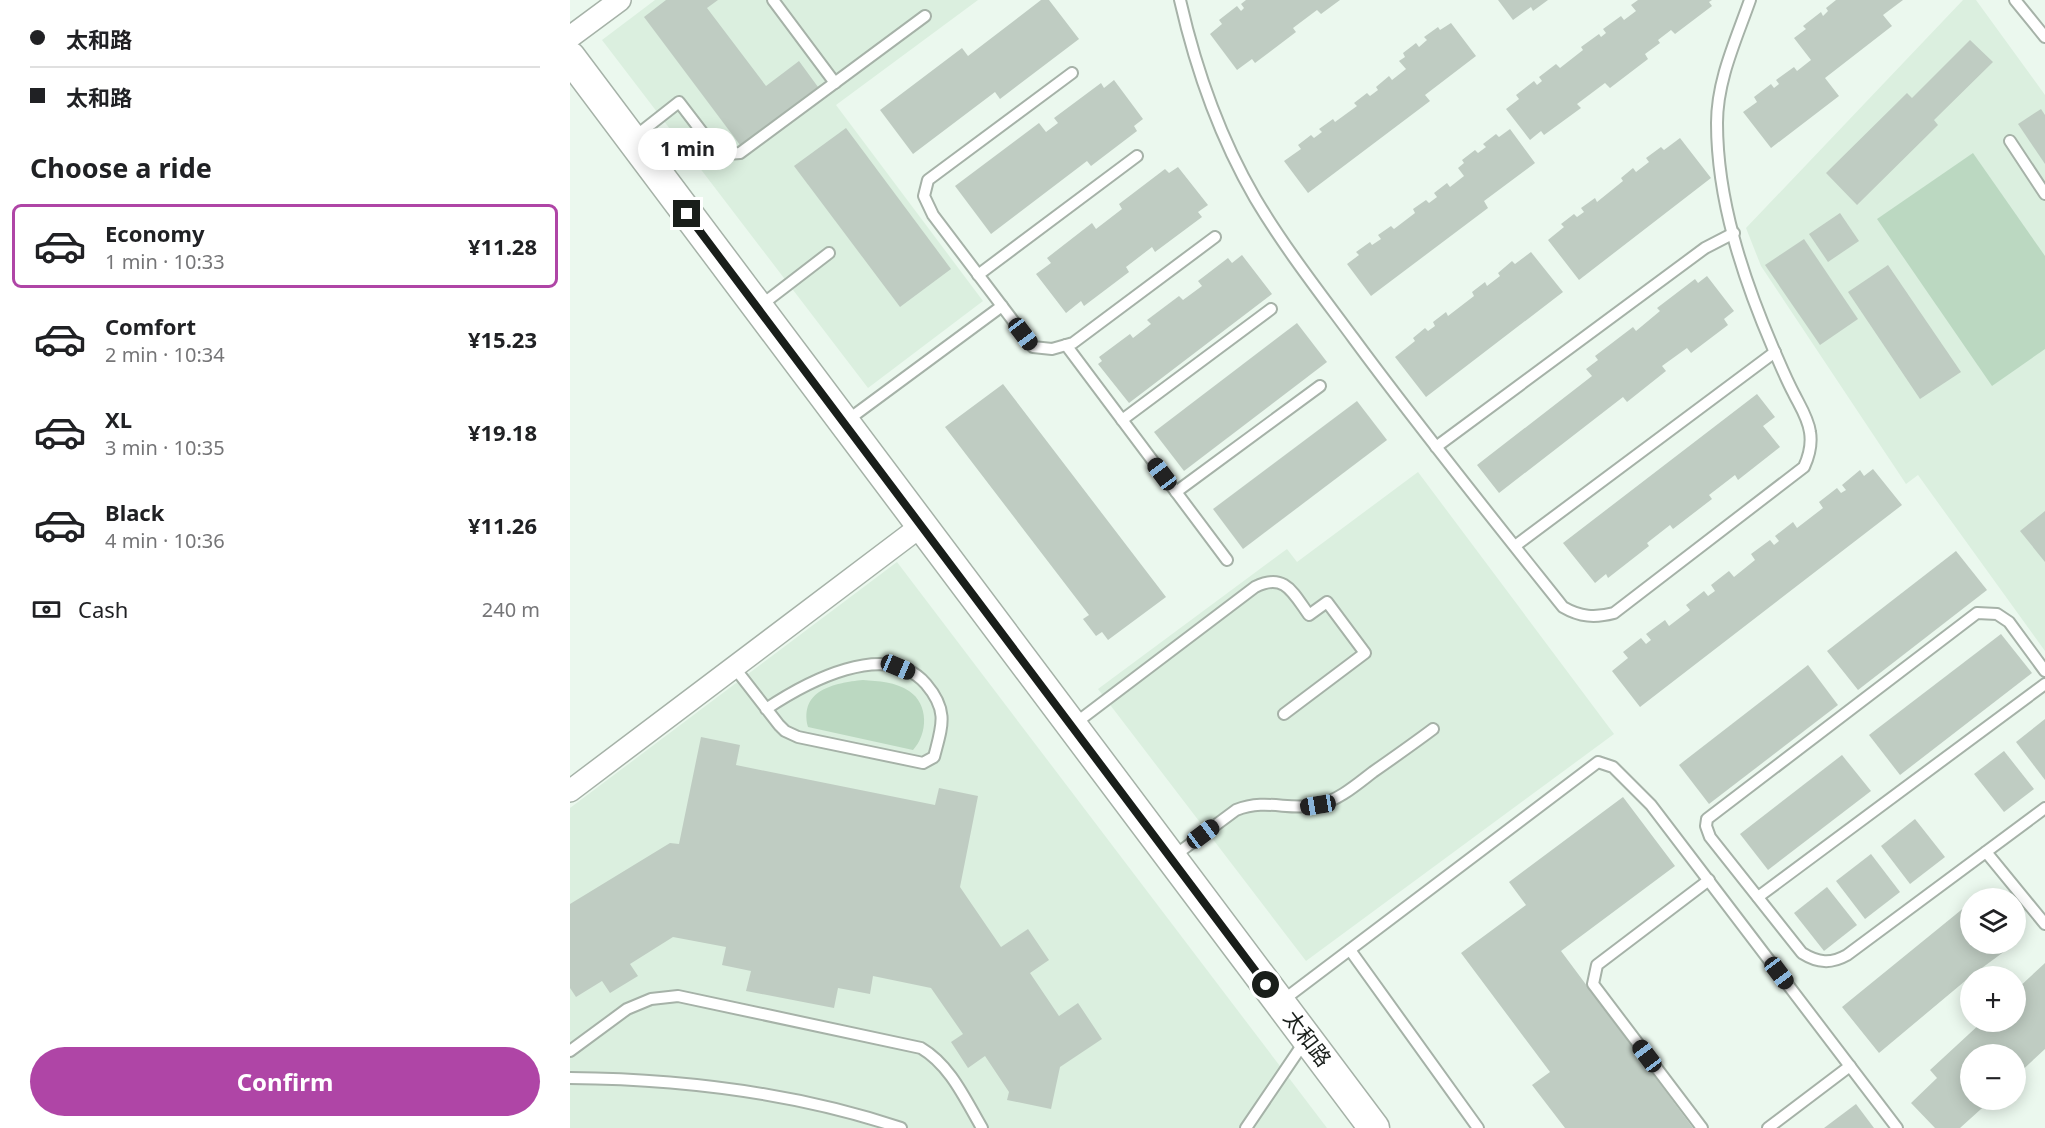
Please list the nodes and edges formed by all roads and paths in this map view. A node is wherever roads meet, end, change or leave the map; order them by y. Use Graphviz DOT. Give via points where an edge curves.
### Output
graph roads {
  1 [pos="620,0"];
  2 [pos="773,0"];
  3 [pos="1180,0"];
  4 [pos="1750,0"];
  5 [pos="2015,0"];
  6 [pos="925,16"];
  7 [pos="2045,36"];
  8 [pos="570,37"];
  9 [pos="570,57"];
  10 [pos="1072,73"];
  11 [pos="835,83"];
  12 [pos="631,139"];
  13 [pos="2010,141"];
  14 [pos="1137,156"];
  15 [pos="2045,194"];
  16 [pos="1734,233"];
  17 [pos="1215,237"];
  18 [pos="829,253"];
  19 [pos="978,275"];
  20 [pos="1002,306"];
  21 [pos="757,308"];
  22 [pos="1271,309"];
  23 [pos="1066,345"];
  24 [pos="1775,352"];
  25 [pos="1320,386"];
  26 [pos="1122,420"];
  27 [pos="844,423"];
  28 [pos="1436,447"];
  29 [pos="1176,492"];
  30 [pos="921,526"];
  31 [pos="1515,546"];
  32 [pos="1227,560"];
  33 [pos="734,667"];
  34 [pos="2045,670"];
  35 [pos="2045,684"];
  36 [pos="766,709"];
  37 [pos="1284,714"];
  38 [pos="1071,726"];
  39 [pos="1433,729"];
  40 [pos="570,792"];
  41 [pos="2045,808"];
  42 [pos="1986,852"];
  43 [pos="1170,859"];
  44 [pos="1709,880"];
  45 [pos="1758,897"];
  46 [pos="2045,924"];
  47 [pos="1350,950"];
  48 [pos="1280,1003"];
  49 [pos="1306,1038"];
  50 [pos="570,1051"];
  51 [pos="1850,1066"];
  52 [pos="570,1078"];
  53 [pos="901,1128"];
  54 [pos="982,1128"];
  55 [pos="1246,1128"];
  56 [pos="1374,1128"];
  57 [pos="1478,1128"];
  58 [pos="1702,1128"];
  59 [pos="1768,1128"];
  60 [pos="1897,1128"];
  1 -- 8 [label="street"];
  2 -- 11 [label="lane"];
  3 -- 28 [label="lane" via="1202,84 1255,198"];
  4 -- 16 [label="lane" via="1720,87 1717,123"];
  5 -- 7 [label="lane"];
  6 -- 11 [label="lane"];
  9 -- 12 [label="street, 太和路"];
  10 -- 19 [label="lane" via="928,180 924,196 933,215"];
  11 -- 12 [label="lane" via="740,153 727,154 715,149 679,102"];
  12 -- 21 [label="street, 太和路"];
  13 -- 15 [label="lane"];
  14 -- 19 [label="lane"];
  16 -- 24 [label="lane" via="1751,293"];
  16 -- 28 [label="lane" via="1705,248"];
  17 -- 23 [label="lane"];
  18 -- 21 [label="lane"];
  19 -- 20 [label="lane"];
  20 -- 23 [label="lane" via="1033,347 1052,349"];
  20 -- 27 [label="lane"];
  21 -- 27 [label="street, 太和路"];
  22 -- 26 [label="lane"];
  23 -- 26 [label="lane"];
  24 -- 31 [label="lane"];
  24 -- 31 [label="lane" via="1808,422 1809,456 1804,467 1614,613 1584,616 1563,607"];
  25 -- 29 [label="lane"];
  26 -- 29 [label="lane"];
  27 -- 30 [label="street, 太和路"];
  28 -- 31 [label="lane"];
  29 -- 32 [label="lane"];
  30 -- 33 [label="street"];
  30 -- 38 [label="street, 太和路"];
  33 -- 36 [label="lane"];
  33 -- 40 [label="street"];
  34 -- 45 [label="lane" via="2009,622 1997,614 1977,614 1707,819 1710,837"];
  35 -- 45 [label="lane"];
  36 -- 36 [label="lane" via="778,725 798,737 923,763 934,757 943,722 940,706 923,681 898,667 884,665 846,669 823,677"];
  37 -- 38 [label="lane" via="1365,653 1327,602 1310,615 1288,586 1274,582 1255,587"];
  38 -- 43 [label="street, 太和路"];
  39 -- 43 [label="lane" via="1338,798 1303,807 1257,804 1236,810"];
  41 -- 42 [label="lane"];
  42 -- 45 [label="lane" via="1847,955 1830,962 1802,953"];
  42 -- 46 [label="lane"];
  43 -- 48 [label="street, 太和路"];
  44 -- 47 [label="lane" via="1651,805 1613,767 1598,762"];
  44 -- 51 [label="lane"];
  44 -- 58 [label="lane" via="1597,965 1593,984"];
  47 -- 48 [label="lane"];
  47 -- 57 [label="lane"];
  48 -- 49 [label="street, 太和路"];
  49 -- 55 [label="lane"];
  49 -- 56 [label="street, 太和路"];
  50 -- 54 [label="lane" via="627,1009 651,999 678,996 921,1048 945,1066"];
  51 -- 59 [label="lane"];
  51 -- 60 [label="lane"];
  52 -- 53 [label="lane" via="687,1083 750,1091 812,1103"];
}
